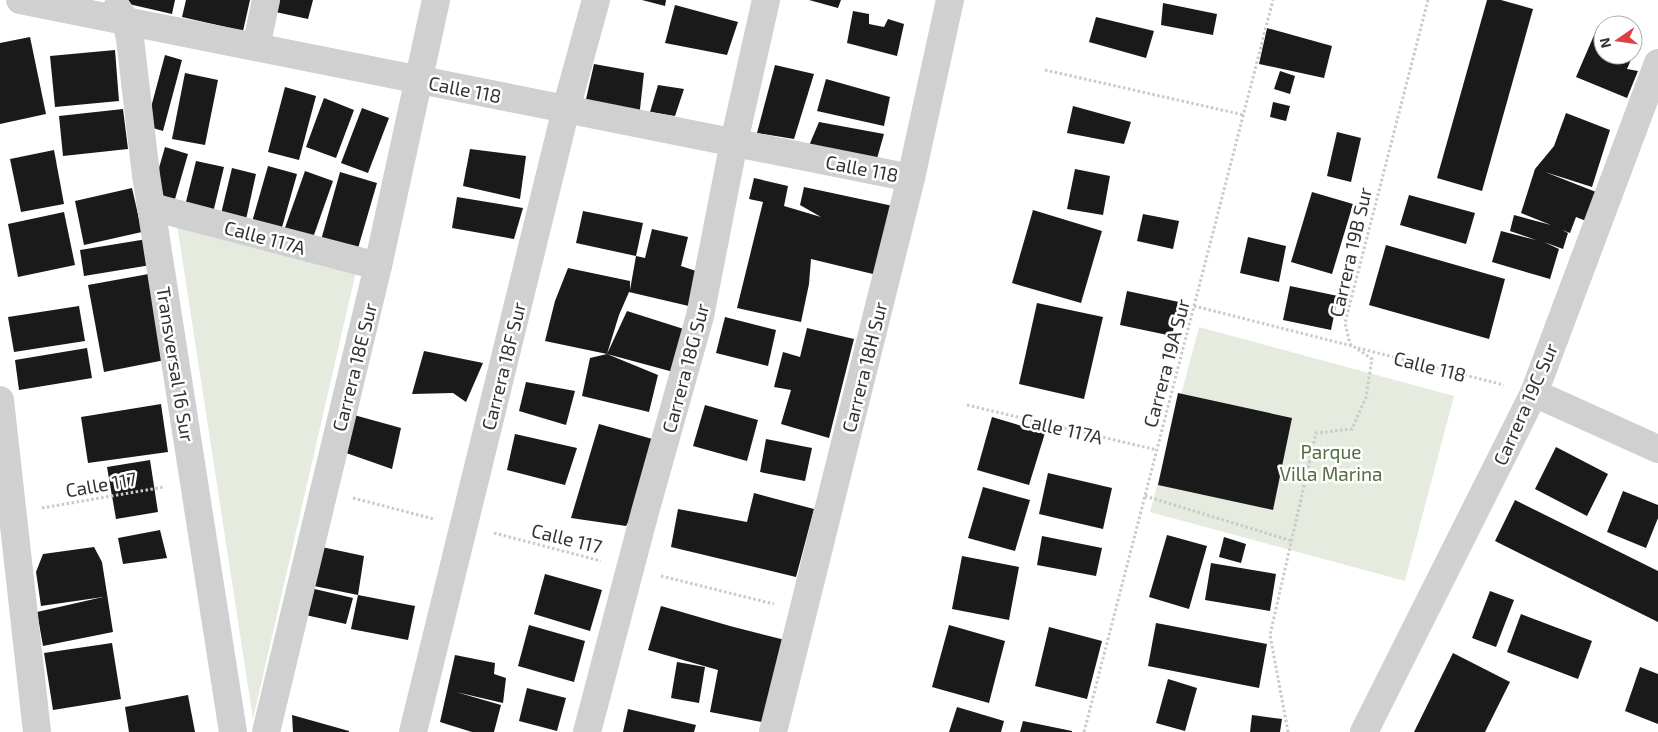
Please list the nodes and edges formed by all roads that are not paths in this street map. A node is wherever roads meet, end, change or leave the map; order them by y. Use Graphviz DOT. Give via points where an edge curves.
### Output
graph roads {
  1 [pos="20,0"];
  2 [pos="266,0"];
  3 [pos="436,0"];
  4 [pos="596,0"];
  5 [pos="766,0"];
  6 [pos="950,0"];
  7 [pos="119,10"];
  8 [pos="256,47"];
  9 [pos="1658,63"];
  10 [pos="418,80"];
  11 [pos="566,109"];
  12 [pos="734,142"];
  13 [pos="911,178"];
  14 [pos="152,207"];
  15 [pos="378,266"];
  16 [pos="1534,393"];
  17 [pos="0,400"];
  18 [pos="1658,449"];
  19 [pos="37,732"];
  20 [pos="233,732"];
  21 [pos="266,732"];
  22 [pos="413,732"];
  23 [pos="587,732"];
  24 [pos="773,732"];
  25 [pos="1364,732"];
  1 -- 7 [label="street, Calle 118"];
  2 -- 8 [label="street"];
  3 -- 10 [label="street, Carrera 18E Sur"];
  4 -- 11 [label="street, Carrera 18F Sur"];
  5 -- 12 [label="street, Carrera 18G Sur"];
  6 -- 13 [label="street, Carrera 18H Sur"];
  7 -- 8 [label="street, Calle 118"];
  7 -- 14 [label="street, Transversal 16 Sur" via="130,40"];
  8 -- 10 [label="street, Calle 118"];
  9 -- 16 [label="street, Carrera 19C Sur"];
  10 -- 11 [label="street, Calle 118"];
  10 -- 15 [label="street, Carrera 18E Sur"];
  11 -- 12 [label="street, Calle 118"];
  11 -- 22 [label="street, Carrera 18F Sur"];
  12 -- 13 [label="street, Calle 118"];
  12 -- 23 [label="street, Carrera 18G Sur" via="700,316"];
  13 -- 24 [label="street, Carrera 18H Sur"];
  14 -- 15 [label="street, Calle 117A"];
  14 -- 20 [label="street, Transversal 16 Sur"];
  15 -- 21 [label="street, Carrera 18E Sur"];
  16 -- 18 [label="street"];
  16 -- 25 [label="street, Carrera 19C Sur"];
  17 -- 19 [label="street"];
}
